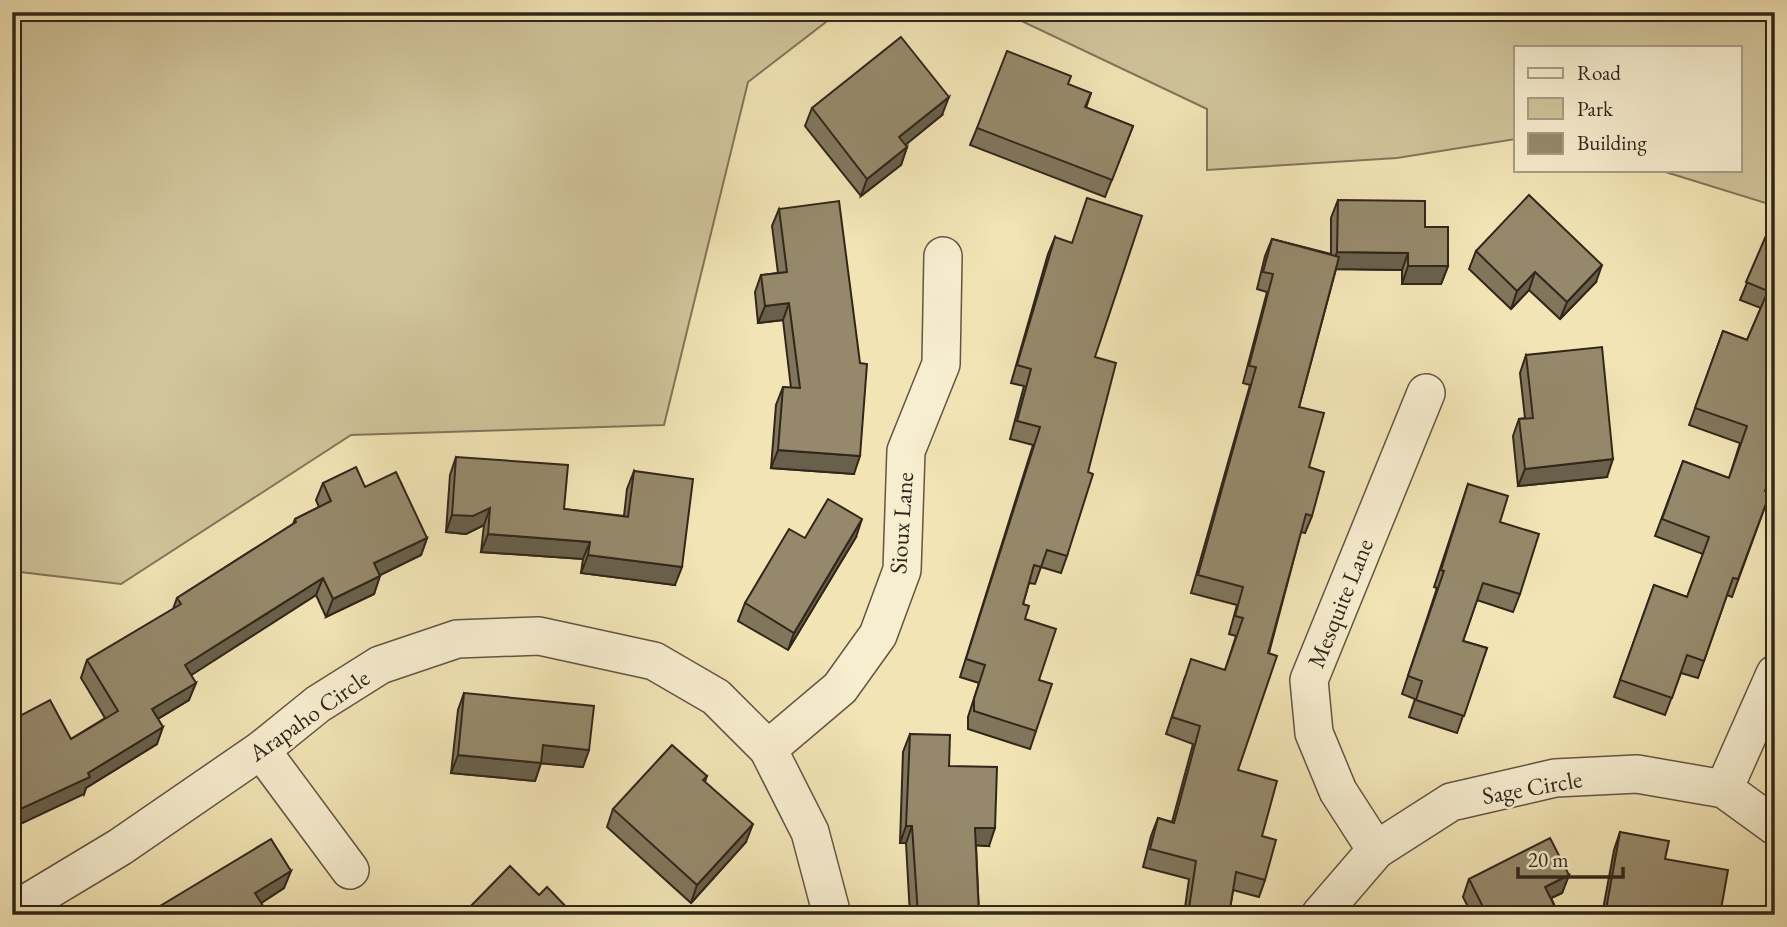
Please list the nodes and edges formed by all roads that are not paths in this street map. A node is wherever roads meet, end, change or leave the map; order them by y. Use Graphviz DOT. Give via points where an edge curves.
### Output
graph roads {
  1 [pos="943,256"];
  2 [pos="1426,393"];
  3 [pos="1775,674"];
  4 [pos="768,748"];
  5 [pos="261,750"];
  6 [pos="1724,789"];
  7 [pos="1775,826"];
  8 [pos="1376,850"];
  9 [pos="350,870"];
  10 [pos="12,912"];
  11 [pos="832,915"];
  12 [pos="1320,915"];
  1 -- 4 [label="street, Sioux Lane" via="942,365 906,451 902,570 878,635 840,688"];
  2 -- 8 [label="street, Mesquite Lane" via="1309,680 1314,733 1338,791"];
  3 -- 6 [label="street"];
  4 -- 5 [label="street, Arapaho Circle" via="716,697 654,661 539,636 457,639 380,665 318,704"];
  4 -- 11 [label="street, Arapaho Circle" via="810,832"];
  5 -- 9 [label="street"];
  5 -- 10 [label="street, Arapaho Circle" via="120,847"];
  6 -- 7 [label="street, Sage Circle"];
  6 -- 8 [label="street, Sage Circle" via="1637,774 1555,778 1451,803"];
  8 -- 12 [label="street, Sage Circle"];
}
